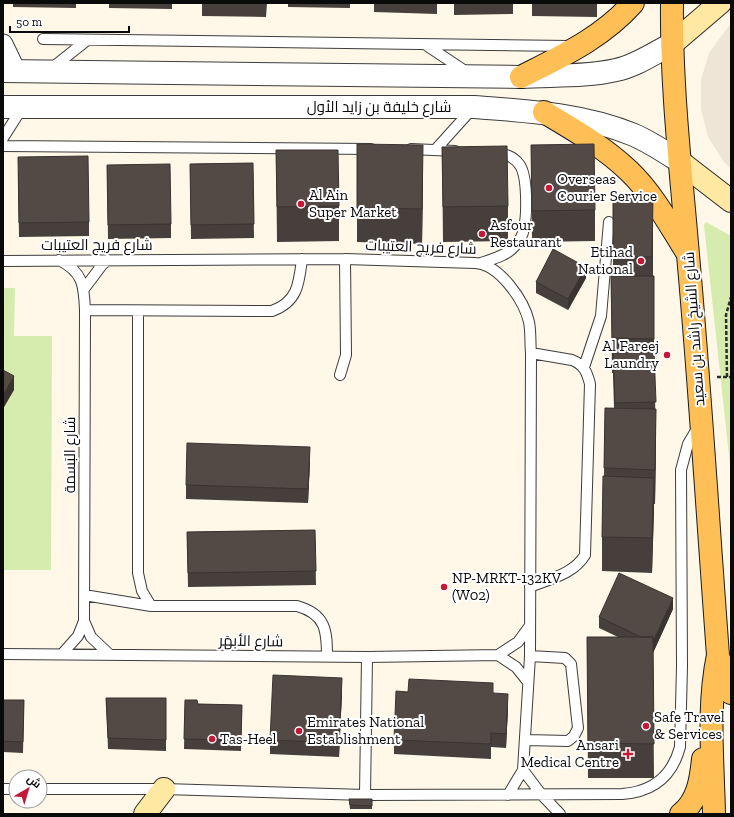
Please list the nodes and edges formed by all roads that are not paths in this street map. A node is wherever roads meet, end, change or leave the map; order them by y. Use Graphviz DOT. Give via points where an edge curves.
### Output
graph roads {
  1 [pos="672,3"];
  2 [pos="720,3"];
  3 [pos="629,5"];
  4 [pos="43,39"];
  5 [pos="86,41"];
  6 [pos="3,44"];
  7 [pos="672,44"];
  8 [pos="426,46"];
  9 [pos="581,46"];
  10 [pos="10,71"];
  11 [pos="49,71"];
  12 [pos="471,75"];
  13 [pos="521,77"];
  14 [pos="474,107"];
  15 [pos="12,108"];
  16 [pos="544,112"];
  17 [pos="3,138"];
  18 [pos="3,146"];
  19 [pos="380,149"];
  20 [pos="404,149"];
  21 [pos="436,149"];
  22 [pos="466,151"];
  23 [pos="481,152"];
  24 [pos="679,161"];
  25 [pos="731,201"];
  26 [pos="609,222"];
  27 [pos="688,255"];
  28 [pos="302,259"];
  29 [pos="345,259"];
  30 [pos="3,260"];
  31 [pos="59,260"];
  32 [pos="108,260"];
  33 [pos="481,263"];
  34 [pos="84,289"];
  35 [pos="85,310"];
  36 [pos="138,311"];
  37 [pos="531,353"];
  38 [pos="584,367"];
  39 [pos="340,375"];
  40 [pos="701,422"];
  41 [pos="530,586"];
  42 [pos="84,595"];
  43 [pos="151,606"];
  44 [pos="84,621"];
  45 [pos="529,627"];
  46 [pos="3,654"];
  47 [pos="62,654"];
  48 [pos="109,654"];
  49 [pos="498,655"];
  50 [pos="718,655"];
  51 [pos="530,656"];
  52 [pos="327,657"];
  53 [pos="367,657"];
  54 [pos="528,682"];
  55 [pos="731,693"];
  56 [pos="710,715"];
  57 [pos="526,740"];
  58 [pos="523,770"];
  59 [pos="48,789"];
  60 [pos="164,789"];
  61 [pos="365,794"];
  62 [pos="541,794"];
  63 [pos="508,795"];
  64 [pos="145,814"];
  65 [pos="560,814"];
  66 [pos="681,814"];
  67 [pos="714,814"];
  1 -- 7 [label="main road, شارع الشيخ راشد بن سعيد"];
  2 -- 7 [label="main road"];
  3 -- 9 [label="main road" via="607,28"];
  4 -- 5 [label="lane"];
  5 -- 8 [label="lane"];
  5 -- 11 [label="lane"];
  6 -- 10 [label="street"];
  7 -- 13 [label="street" via="617,70"];
  7 -- 24 [label="main road, شارع الشيخ راشد بن سعيد"];
  8 -- 9 [label="lane"];
  8 -- 12 [label="lane"];
  9 -- 13 [label="main road"];
  10 -- 11 [label="street"];
  11 -- 12 [label="street"];
  12 -- 13 [label="street"];
  14 -- 15 [label="street, شارع خليفة بن زايد الأول"];
  14 -- 16 [label="street, شارع خليفة بن زايد الأول"];
  14 -- 21 [label="lane"];
  15 -- 17 [label="lane"];
  16 -- 24 [label="street, شارع خليفة بن زايد الأول" via="610,126 644,139"];
  16 -- 27 [label="main road" via="585,136 630,172 650,194"];
  18 -- 19 [label="lane"];
  20 -- 21 [label="lane"];
  21 -- 22 [label="lane"];
  23 -- 33 [label="lane" via="505,154 514,159 521,165 525,184 524,228 520,239 504,255"];
  24 -- 25 [label="main road, شارع خليفة بن زايد الأول"];
  24 -- 27 [label="main road, شارع الشيخ راشد بن سعيد"];
  26 -- 38 [label="lane" via="601,316"];
  27 -- 40 [label="main road, شارع الشيخ راشد بن سعيد"];
  28 -- 29 [label="lane, شارع فريج العتيبات"];
  28 -- 32 [label="lane, شارع فريج العتيبات"];
  28 -- 36 [label="lane" via="294,295 272,311"];
  29 -- 33 [label="lane, شارع فريج العتيبات"];
  29 -- 39 [label="lane" via="346,355"];
  30 -- 31 [label="lane, شارع فريج العتيبات"];
  31 -- 32 [label="lane, شارع فريج العتيبات"];
  31 -- 34 [label="lane, شارع البَسمة" via="76,271"];
  32 -- 34 [label="lane"];
  33 -- 37 [label="lane, شارع فريج العتيبات" via="502,277 520,301 529,322"];
  34 -- 35 [label="lane, شارع البَسمة"];
  35 -- 36 [label="lane"];
  35 -- 42 [label="lane, شارع البَسمة"];
  36 -- 43 [label="lane" via="138,573 142,591"];
  37 -- 38 [label="lane" via="572,360"];
  37 -- 41 [label="lane, شارع فريج العتيبات"];
  38 -- 41 [label="lane" via="590,384 586,555 572,570"];
  40 -- 50 [label="main road, شارع الشيخ راشد بن سعيد"];
  40 -- 62 [label="lane" via="688,444 681,470 682,666 680,747 677,760 660,782 636,793"];
  41 -- 45 [label="lane, شارع فريج العتيبات"];
  42 -- 43 [label="lane"];
  42 -- 44 [label="lane, شارع البَسمة"];
  43 -- 52 [label="lane" via="297,606 314,613 324,626"];
  44 -- 47 [label="lane, شارع البَسمة" via="78,636"];
  44 -- 48 [label="lane, شارع البَسمة" via="91,637"];
  45 -- 49 [label="lane" via="518,642"];
  45 -- 51 [label="lane, شارع فريج العتيبات"];
  46 -- 47 [label="lane, شارع الأبهَر"];
  47 -- 48 [label="lane, شارع الأبهَر"];
  48 -- 52 [label="lane, شارع الأبهَر"];
  49 -- 53 [label="lane, شارع الأبهَر"];
  49 -- 54 [label="lane" via="516,667"];
  50 -- 55 [label="main road, شارع الشيخ راشد بن سعيد"];
  50 -- 56 [label="main road, شارع الشيخ راشد بن سعيد"];
  51 -- 54 [label="lane, شارع فريج العتيبات"];
  51 -- 57 [label="lane" via="565,658 571,664 578,728 568,741"];
  52 -- 53 [label="lane, شارع الأبهَر"];
  53 -- 61 [label="lane"];
  54 -- 57 [label="lane, شارع فريج العتيبات"];
  56 -- 66 [label="main road" via="700,781 693,799"];
  56 -- 67 [label="main road, شارع الشيخ راشد بن سعيد"];
  57 -- 58 [label="lane, شارع فريج العتيبات"];
  58 -- 62 [label="lane"];
  58 -- 63 [label="lane, شارع فريج العتيبات"];
  59 -- 60 [label="lane"];
  60 -- 61 [label="lane"];
  60 -- 64 [label="main road"];
  61 -- 63 [label="lane"];
  62 -- 63 [label="lane"];
  62 -- 65 [label="lane"];
}
